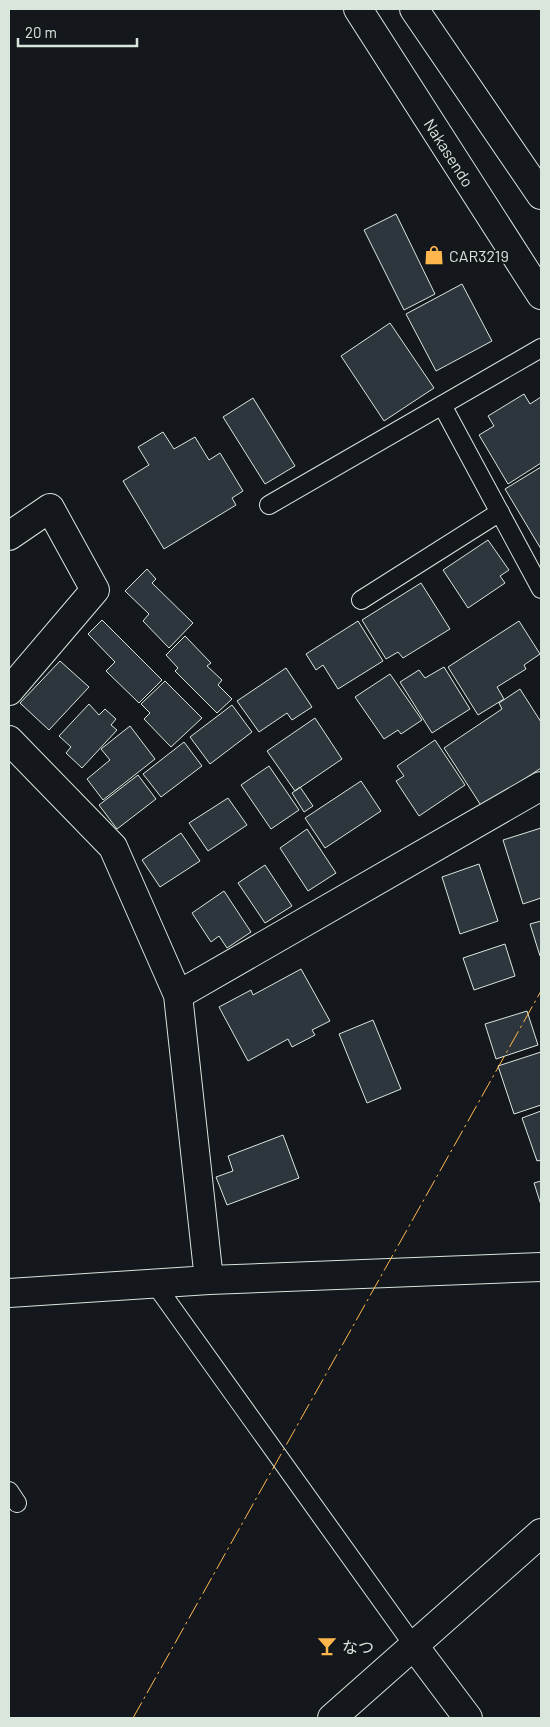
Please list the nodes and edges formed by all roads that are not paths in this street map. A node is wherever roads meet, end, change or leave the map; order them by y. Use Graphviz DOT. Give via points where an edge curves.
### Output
graph roads {
  1 [pos="358,9"];
  2 [pos="414,9"];
  3 [pos="541,195"];
  4 [pos="541,295"];
  5 [pos="541,348"];
  6 [pos="442,405"];
  7 [pos="269,504"];
  8 [pos="500,512"];
  9 [pos="9,536"];
  10 [pos="541,589"];
  11 [pos="361,600"];
  12 [pos="9,691"];
  13 [pos="9,740"];
  14 [pos="541,786"];
  15 [pos="178,996"];
  16 [pos="541,1267"];
  17 [pos="209,1280"];
  18 [pos="155,1284"];
  19 [pos="9,1294"];
  20 [pos="541,1533"];
  21 [pos="414,1646"];
  22 [pos="332,1718"];
  23 [pos="468,1718"];
  1 -- 4 [label="main road, Nakasendo"];
  2 -- 3 [label="main road"];
  5 -- 6 [label="lane"];
  6 -- 7 [label="lane"];
  6 -- 8 [label="lane"];
  8 -- 10 [label="lane"];
  8 -- 11 [label="lane"];
  9 -- 12 [label="main road" via="50,508 95,590"];
  13 -- 15 [label="main road" via="113,847"];
  14 -- 15 [label="main road"];
  15 -- 17 [label="main road"];
  16 -- 17 [label="main road"];
  17 -- 18 [label="main road"];
  18 -- 19 [label="main road"];
  18 -- 21 [label="lane"];
  20 -- 21 [label="main road"];
  21 -- 22 [label="main road"];
  21 -- 23 [label="main road"];
}
